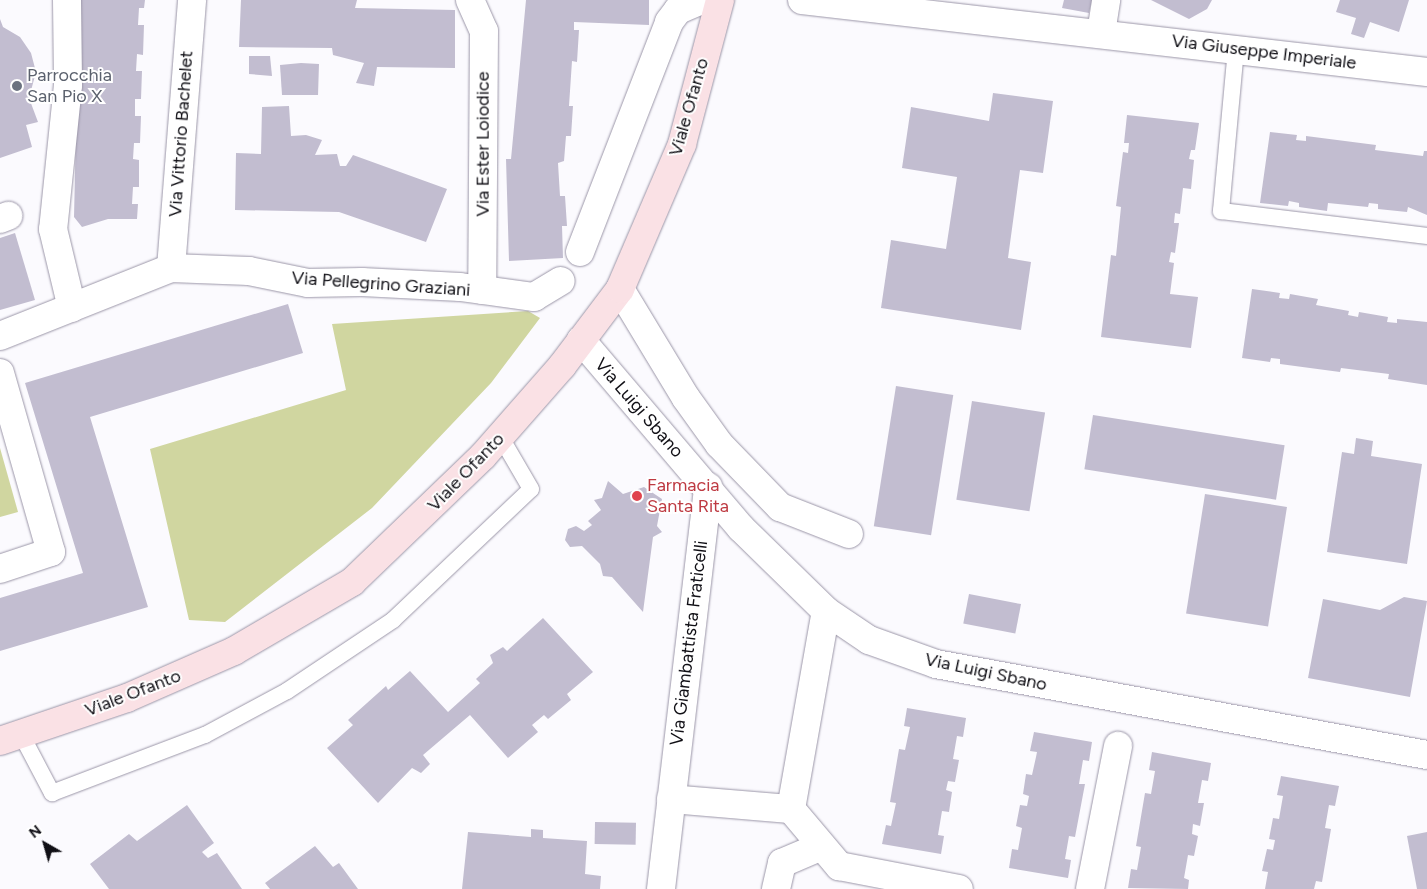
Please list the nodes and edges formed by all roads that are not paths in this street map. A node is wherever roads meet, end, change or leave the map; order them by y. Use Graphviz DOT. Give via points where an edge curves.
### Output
graph roads {
  1 [pos="67,0"];
  2 [pos="192,0"];
  3 [pos="470,0"];
  4 [pos="720,0"];
  5 [pos="802,0"];
  6 [pos="1106,0"];
  7 [pos="686,3"];
  8 [pos="1101,33"];
  9 [pos="1236,49"];
  10 [pos="1427,72"];
  11 [pos="1427,236"];
  12 [pos="580,252"];
  13 [pos="171,268"];
  14 [pos="561,281"];
  15 [pos="620,288"];
  16 [pos="482,290"];
  17 [pos="72,308"];
  18 [pos="0,336"];
  19 [pos="581,340"];
  20 [pos="0,372"];
  21 [pos="500,436"];
  22 [pos="708,487"];
  23 [pos="849,534"];
  24 [pos="0,569"];
  25 [pos="826,610"];
  26 [pos="11,737"];
  27 [pos="1118,746"];
  28 [pos="1427,756"];
  29 [pos="671,799"];
  30 [pos="791,809"];
  31 [pos="822,846"];
  32 [pos="661,889"];
  33 [pos="776,889"];
  34 [pos="959,889"];
  35 [pos="1090,889"];
  1 -- 17 [label="street" via="68,85 52,229"];
  2 -- 13 [label="street, Via Vittorio Bachelet"];
  3 -- 16 [label="street, Via Ester Loiodice" via="484,31"];
  4 -- 15 [label="main road, Viale Ofanto" via="682,144"];
  5 -- 8 [label="street, Via Giuseppe Imperiale"];
  6 -- 8 [label="street"];
  7 -- 12 [label="street" via="669,22"];
  8 -- 9 [label="street, Via Giuseppe Imperiale"];
  9 -- 10 [label="street, Via Giuseppe Imperiale"];
  9 -- 11 [label="lane" via="1221,211"];
  13 -- 16 [label="street, Via Pellegrino Graziani" via="249,271 308,283 362,282"];
  13 -- 17 [label="street, Via Pellegrino Graziani"];
  14 -- 16 [label="street, Via Pellegrino Graziani" via="534,296"];
  15 -- 19 [label="main road, Viale Ofanto"];
  15 -- 23 [label="street" via="686,398 719,444 780,507"];
  17 -- 18 [label="street, Via Pellegrino Graziani"];
  19 -- 21 [label="main road, Viale Ofanto"];
  19 -- 22 [label="street, Via Luigi Sbano"];
  20 -- 24 [label="street" via="51,552"];
  21 -- 26 [label="main road, Viale Ofanto" via="424,515 352,582 234,651 127,698"];
  21 -- 26 [label="lane" via="531,489 393,620 287,691 205,735 52,793"];
  22 -- 25 [label="street, Via Luigi Sbano" via="740,528"];
  22 -- 29 [label="street, Via Giambattista Fraticelli"];
  25 -- 28 [label="street, Via Luigi Sbano" via="869,640 936,664"];
  25 -- 30 [label="street"];
  27 -- 35 [label="street"];
  29 -- 30 [label="street"];
  29 -- 32 [label="street, Via Giambattista Fraticelli"];
  30 -- 31 [label="street"];
  31 -- 33 [label="street" via="782,864"];
  31 -- 34 [label="street" via="839,866"];
}
